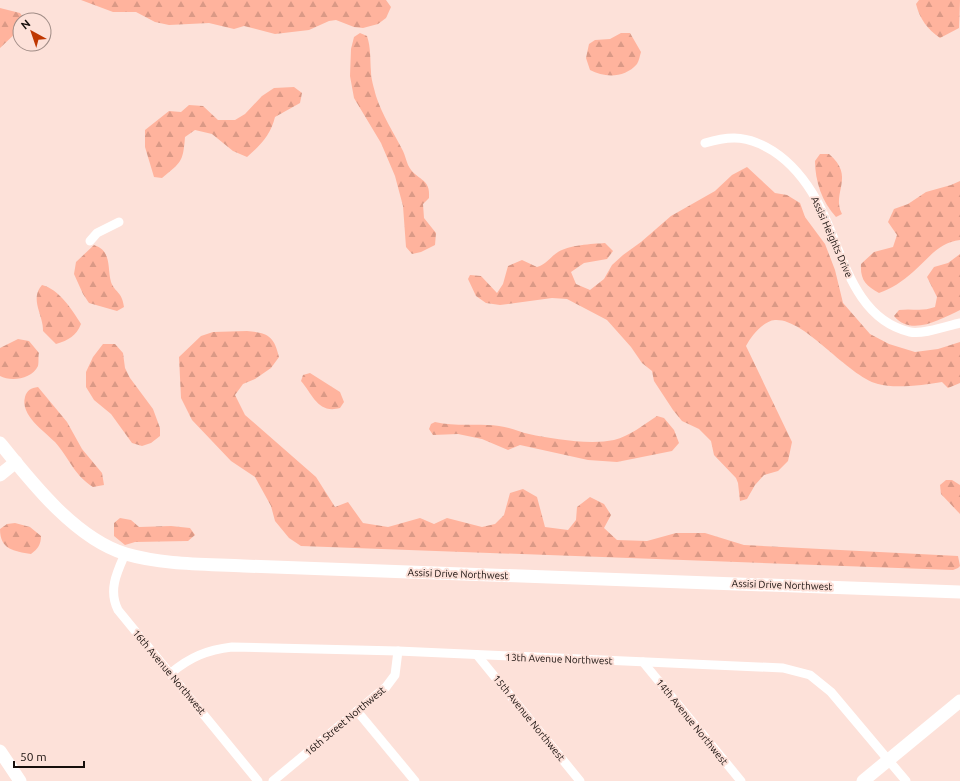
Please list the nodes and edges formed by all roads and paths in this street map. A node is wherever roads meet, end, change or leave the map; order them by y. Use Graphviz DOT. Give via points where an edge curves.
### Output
graph roads {
  1 [pos="704,143"];
  2 [pos="119,222"];
  3 [pos="90,241"];
  4 [pos="960,323"];
  5 [pos="0,443"];
  6 [pos="16,462"];
  7 [pos="0,475"];
  8 [pos="125,554"];
  9 [pos="960,592"];
  10 [pos="398,651"];
  11 [pos="477,655"];
  12 [pos="643,662"];
  13 [pos="171,673"];
  14 [pos="960,701"];
  15 [pos="357,711"];
  16 [pos="0,751"];
  17 [pos="888,760"];
  18 [pos="20,781"];
  19 [pos="258,781"];
  20 [pos="273,781"];
  21 [pos="416,781"];
  22 [pos="580,781"];
  23 [pos="741,781"];
  24 [pos="863,781"];
  25 [pos="906,781"];
  1 -- 4 [label="street, Assisi Heights Drive" via="743,137 765,146 788,161 818,202 854,287 879,317 911,332"];
  2 -- 3 [label="street" via="98,233"];
  5 -- 6 [label="main road, Assisi Drive Northwest"];
  6 -- 7 [label="main road"];
  6 -- 8 [label="main road, Assisi Drive Northwest" via="63,514 88,534"];
  8 -- 9 [label="main road, Assisi Drive Northwest" via="170,562 244,566"];
  8 -- 13 [label="street, 16th Avenue Northwest" via="114,584 114,602"];
  10 -- 11 [label="street, 13th Avenue Northwest"];
  10 -- 13 [label="street, 13th Avenue Northwest" via="232,647 196,655"];
  10 -- 15 [label="street, 16th Street Northwest" via="398,664 393,680"];
  11 -- 12 [label="street, 13th Avenue Northwest"];
  11 -- 22 [label="street, 15th Avenue Northwest"];
  12 -- 17 [label="street, 13th Avenue Northwest" via="768,666 810,675 831,692"];
  12 -- 23 [label="street, 14th Avenue Northwest"];
  13 -- 19 [label="street, 16th Avenue Northwest"];
  14 -- 17 [label="main road"];
  15 -- 20 [label="street, 16th Street Northwest"];
  15 -- 21 [label="street"];
  16 -- 18 [label="main road"];
  17 -- 24 [label="main road"];
  17 -- 25 [label="street, 13th Avenue Northwest"];
}
